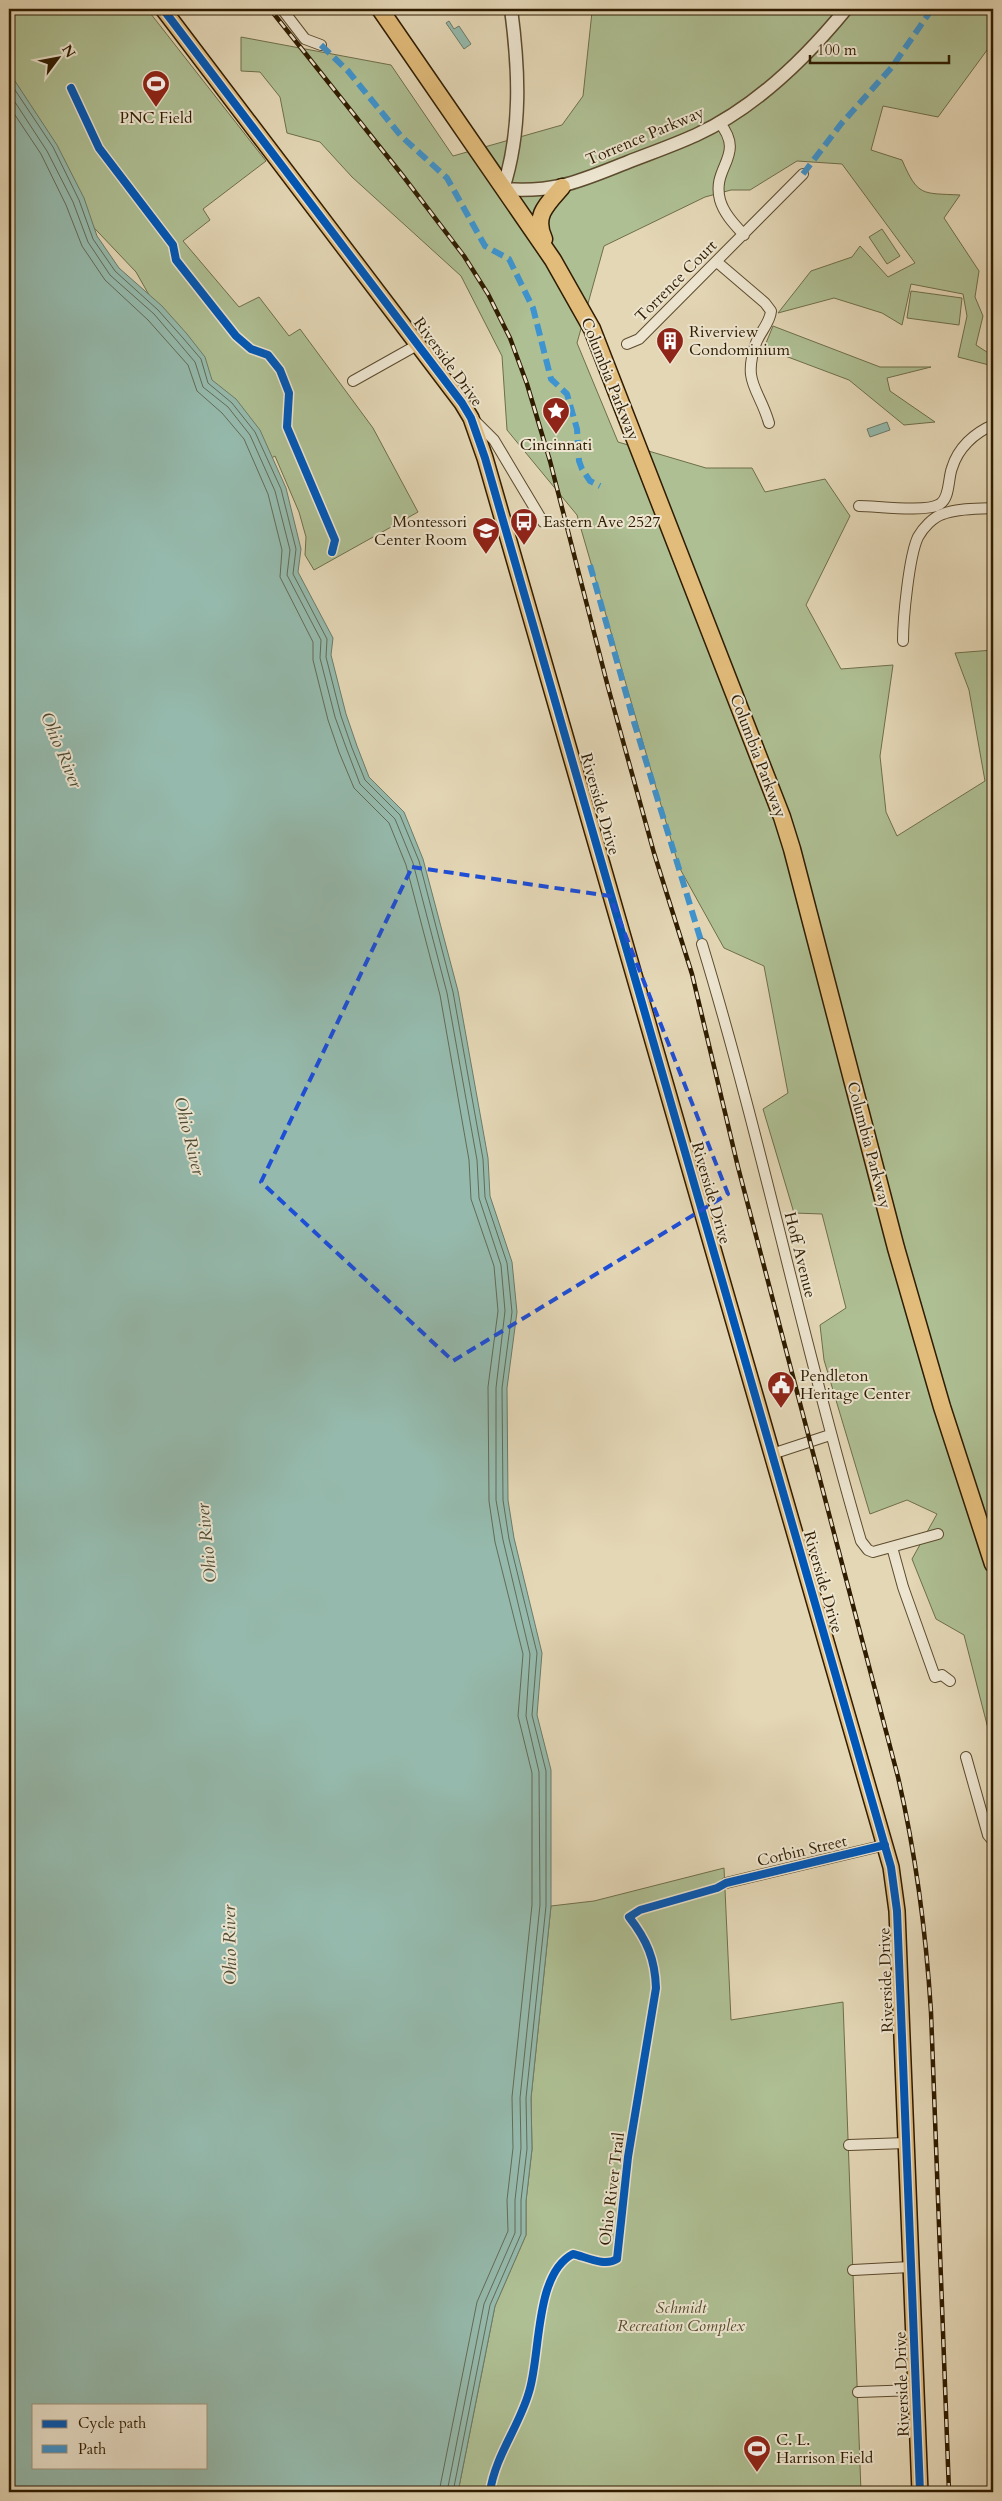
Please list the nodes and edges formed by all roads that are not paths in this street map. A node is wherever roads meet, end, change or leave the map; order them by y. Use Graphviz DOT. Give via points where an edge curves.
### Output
graph roads {
  1 [pos="163,9"];
  2 [pos="282,9"];
  3 [pos="380,9"];
  4 [pos="511,9"];
  5 [pos="846,9"];
  6 [pos="321,45"];
  7 [pos="720,122"];
  8 [pos="993,156"];
  9 [pos="993,170"];
  10 [pos="803,174"];
  11 [pos="562,187"];
  12 [pos="504,189"];
  13 [pos="744,235"];
  14 [pos="553,260"];
  15 [pos="717,262"];
  16 [pos="419,344"];
  17 [pos="627,344"];
  18 [pos="353,380"];
  19 [pos="471,418"];
  20 [pos="770,423"];
  21 [pos="993,424"];
  22 [pos="859,506"];
  23 [pos="993,508"];
  24 [pos="543,522"];
  25 [pos="903,641"];
  26 [pos="702,944"];
  27 [pos="830,1435"];
  28 [pos="772,1454"];
  29 [pos="938,1534"];
  30 [pos="890,1548"];
  31 [pos="993,1564"];
  32 [pos="950,1681"];
  33 [pos="966,1757"];
  34 [pos="993,1841"];
  35 [pos="884,1845"];
  36 [pos="726,1883"];
  37 [pos="906,2143"];
  38 [pos="849,2145"];
  39 [pos="910,2267"];
  40 [pos="853,2270"];
  41 [pos="916,2390"];
  42 [pos="858,2392"];
  43 [pos="920,2492"];
  1 -- 16 [label="main road, Riverside Drive"];
  2 -- 6 [label="street" via="305,38"];
  3 -- 12 [label="highway, Columbia Parkway"];
  4 -- 12 [label="street" via="518,119"];
  5 -- 7 [label="street, Torrence Parkway" via="781,78"];
  7 -- 11 [label="street, Torrence Parkway" via="696,135"];
  7 -- 13 [label="street" via="732,146 719,183 720,200"];
  8 -- 9 [label="street"];
  10 -- 13 [label="street, Torrence Court"];
  11 -- 12 [label="street, Torrence Parkway" via="532,191"];
  11 -- 14 [label="highway" via="539,220 541,234"];
  12 -- 14 [label="highway, Columbia Parkway"];
  13 -- 15 [label="street, Torrence Court"];
  14 -- 31 [label="highway, Columbia Parkway" via="592,329 782,817 904,1276"];
  15 -- 17 [label="street, Torrence Court" via="639,339"];
  15 -- 20 [label="street" via="771,311 757,340 750,370 750,380"];
  16 -- 18 [label="street"];
  16 -- 19 [label="main road, Riverside Drive"];
  19 -- 24 [label="street" via="494,440"];
  19 -- 28 [label="main road, Riverside Drive" via="573,758"];
  21 -- 22 [label="street" via="974,435 956,458 946,497 941,504 928,508"];
  23 -- 25 [label="street" via="944,514 919,537 912,557"];
  26 -- 27 [label="street, Hoff Avenue" via="728,1031"];
  27 -- 28 [label="street"];
  27 -- 30 [label="street, Hoff Avenue" via="864,1546 873,1552"];
  28 -- 35 [label="main road, Riverside Drive"];
  29 -- 30 [label="street, Hoff Avenue"];
  30 -- 32 [label="street" via="935,1677 942,1675"];
  33 -- 34 [label="street" via="988,1835"];
  35 -- 36 [label="street, Corbin Street"];
  35 -- 37 [label="main road, Riverside Drive" via="891,1867 897,1911"];
  37 -- 38 [label="street"];
  37 -- 39 [label="main road, Riverside Drive"];
  39 -- 40 [label="street"];
  39 -- 41 [label="main road, Riverside Drive"];
  41 -- 42 [label="street"];
  41 -- 43 [label="main road, Riverside Drive"];
}
